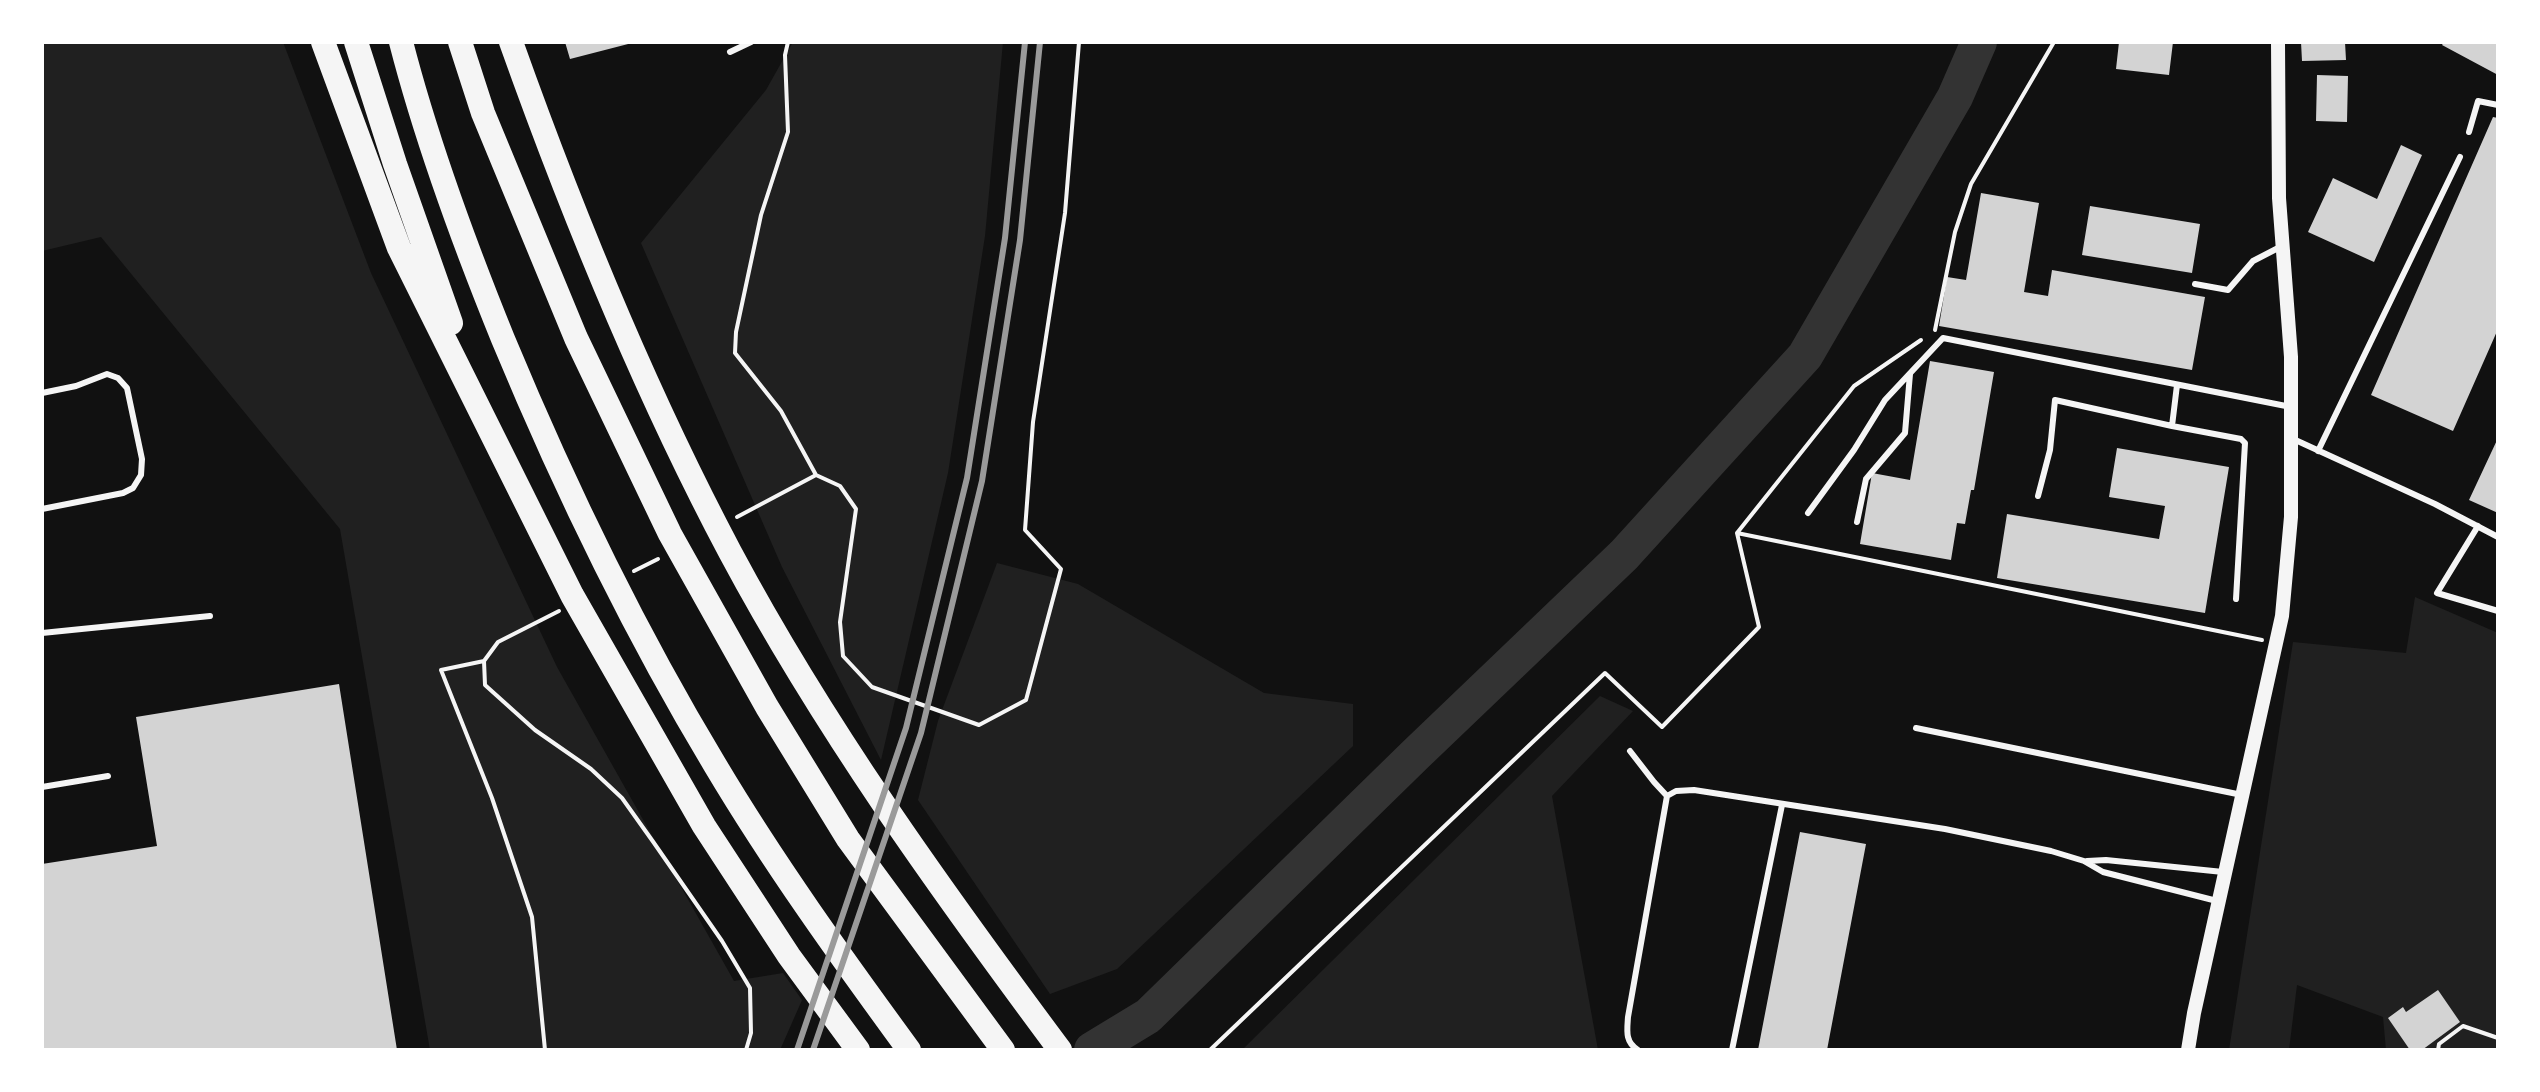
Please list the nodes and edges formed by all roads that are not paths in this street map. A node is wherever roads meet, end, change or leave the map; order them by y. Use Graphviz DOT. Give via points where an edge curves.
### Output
graph roads {
  1 [pos="323,42"];
  2 [pos="356,42"];
  3 [pos="401,42"];
  4 [pos="460,42"];
  5 [pos="511,42"];
  6 [pos="751,42"];
  7 [pos="2278,42"];
  8 [pos="730,52"];
  9 [pos="2498,105"];
  10 [pos="2469,132"];
  11 [pos="2460,157"];
  12 [pos="2282,246"];
  13 [pos="2195,284"];
  14 [pos="1910,374"];
  15 [pos="2177,385"];
  16 [pos="42,393"];
  17 [pos="2291,407"];
  18 [pos="2172,426"];
  19 [pos="2291,438"];
  20 [pos="2318,451"];
  21 [pos="2038,496"];
  22 [pos="42,509"];
  23 [pos="1808,513"];
  24 [pos="532,517"];
  25 [pos="1857,522"];
  26 [pos="2478,526"];
  27 [pos="2498,537"];
  28 [pos="2236,599"];
  29 [pos="2498,611"];
  30 [pos="210,616"];
  31 [pos="42,633"];
  32 [pos="1916,728"];
  33 [pos="1630,751"];
  34 [pos="108,776"];
  35 [pos="42,787"];
  36 [pos="2242,795"];
  37 [pos="1667,796"];
  38 [pos="1782,805"];
  39 [pos="2084,861"];
  40 [pos="2225,872"];
  41 [pos="2219,901"];
  42 [pos="858,1050"];
  43 [pos="909,1050"];
  44 [pos="1003,1050"];
  45 [pos="1060,1050"];
  46 [pos="1638,1050"];
  47 [pos="1732,1050"];
  48 [pos="2188,1050"];
  1 -- 24 [label="highway" via="399,248"];
  2 -- 24 [label="highway" via="459,347"];
  3 -- 43 [label="highway" via="486,297 589,534 716,766 807,908"];
  4 -- 44 [label="highway" via="483,113 576,338 659,512 767,707 848,839"];
  5 -- 45 [label="highway" via="608,294 731,553 867,780"];
  6 -- 8 [label="lane"];
  7 -- 12 [label="street"];
  9 -- 10 [label="lane" via="2478,101"];
  11 -- 20 [label="lane"];
  12 -- 13 [label="lane" via="2253,261 2228,290"];
  12 -- 17 [label="street"];
  14 -- 15 [label="lane" via="1943,338"];
  14 -- 23 [label="lane" via="1885,400"];
  14 -- 25 [label="lane" via="1905,433 1866,479"];
  15 -- 17 [label="lane"];
  15 -- 18 [label="lane"];
  16 -- 22 [label="lane" via="107,374 118,378 129,394 142,459 133,488"];
  17 -- 19 [label="street"];
  18 -- 21 [label="lane" via="2055,400"];
  18 -- 28 [label="lane" via="2245,443"];
  19 -- 20 [label="lane"];
  19 -- 36 [label="street" via="2282,616"];
  20 -- 26 [label="lane"];
  24 -- 42 [label="highway" via="704,826"];
  26 -- 27 [label="lane"];
  26 -- 29 [label="lane" via="2437,593"];
  30 -- 31 [label="lane"];
  32 -- 36 [label="lane"];
  33 -- 37 [label="lane"];
  34 -- 35 [label="lane"];
  36 -- 40 [label="street"];
  37 -- 38 [label="lane" via="1694,790"];
  37 -- 46 [label="lane" via="1628,1017 1627,1038"];
  38 -- 39 [label="lane" via="1945,829"];
  38 -- 47 [label="lane"];
  39 -- 40 [label="lane"];
  39 -- 41 [label="lane" via="2103,872"];
  40 -- 41 [label="street"];
  41 -- 48 [label="street"];
}
